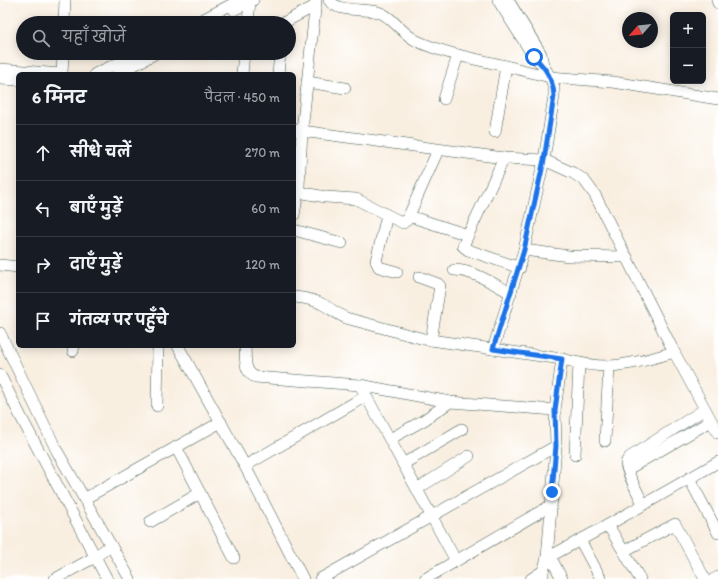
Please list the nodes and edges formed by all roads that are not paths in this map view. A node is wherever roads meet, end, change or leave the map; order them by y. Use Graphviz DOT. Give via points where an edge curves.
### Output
graph roads {
  1 [pos="65,0"];
  2 [pos="248,0"];
  3 [pos="329,0"];
  4 [pos="498,0"];
  5 [pos="508,0"];
  6 [pos="315,3"];
  7 [pos="64,16"];
  8 [pos="212,16"];
  9 [pos="222,16"];
  10 [pos="248,16"];
  11 [pos="294,16"];
  12 [pos="458,55"];
  13 [pos="63,60"];
  14 [pos="126,60"];
  15 [pos="143,60"];
  16 [pos="243,60"];
  17 [pos="279,60"];
  18 [pos="543,64"];
  19 [pos="506,66"];
  20 [pos="0,69"];
  21 [pos="37,72"];
  22 [pos="62,72"];
  23 [pos="102,72"];
  24 [pos="122,72"];
  25 [pos="242,72"];
  26 [pos="278,72"];
  27 [pos="550,77"];
  28 [pos="0,79"];
  29 [pos="16,80"];
  30 [pos="307,82"];
  31 [pos="345,88"];
  32 [pos="444,99"];
  33 [pos="718,99"];
  34 [pos="298,131"];
  35 [pos="495,132"];
  36 [pos="438,150"];
  37 [pos="504,158"];
  38 [pos="544,160"];
  39 [pos="297,188"];
  40 [pos="388,216"];
  41 [pos="409,216"];
  42 [pos="296,231"];
  43 [pos="468,235"];
  44 [pos="342,243"];
  45 [pos="524,250"];
  46 [pos="627,257"];
  47 [pos="0,264"];
  48 [pos="16,267"];
  49 [pos="520,268"];
  50 [pos="454,270"];
  51 [pos="397,272"];
  52 [pos="419,277"];
  53 [pos="511,293"];
  54 [pos="296,297"];
  55 [pos="0,333"];
  56 [pos="431,340"];
  57 [pos="158,348"];
  58 [pos="179,348"];
  59 [pos="245,348"];
  60 [pos="493,349"];
  61 [pos="674,352"];
  62 [pos="562,359"];
  63 [pos="579,363"];
  64 [pos="609,366"];
  65 [pos="0,375"];
  66 [pos="360,385"];
  67 [pos="366,396"];
  68 [pos="450,402"];
  69 [pos="157,406"];
  70 [pos="705,409"];
  71 [pos="555,410"];
  72 [pos="712,421"];
  73 [pos="221,422"];
  74 [pos="462,429"];
  75 [pos="718,433"];
  76 [pos="390,439"];
  77 [pos="605,441"];
  78 [pos="556,446"];
  79 [pos="176,447"];
  80 [pos="575,455"];
  81 [pos="469,456"];
  82 [pos="718,462"];
  83 [pos="403,464"];
  84 [pos="245,466"];
  85 [pos="628,469"];
  86 [pos="689,478"];
  87 [pos="417,489"];
  88 [pos="200,493"];
  89 [pos="84,499"];
  90 [pos="643,504"];
  91 [pos="550,506"];
  92 [pos="432,516"];
  93 [pos="150,522"];
  94 [pos="608,525"];
  95 [pos="718,533"];
  96 [pos="580,540"];
  97 [pos="111,545"];
  98 [pos="624,551"];
  99 [pos="95,557"];
  100 [pos="548,557"];
  101 [pos="234,558"];
  102 [pos="456,562"];
  103 [pos="543,575"];
  104 [pos="718,577"];
  105 [pos="55,579"];
  106 [pos="107,579"];
  107 [pos="130,579"];
  108 [pos="303,579"];
  109 [pos="320,579"];
  110 [pos="425,579"];
  111 [pos="531,579"];
  112 [pos="562,579"];
  113 [pos="601,579"];
  114 [pos="640,579"];
  115 [pos="705,579"];
  116 [pos="714,579"];
  1 -- 7 [label="street"];
  2 -- 8 [label="street"];
  2 -- 9 [label="street"];
  2 -- 10 [label="street"];
  3 -- 12 [label="street" via="335,6 380,12 405,34"];
  4 -- 18 [label="street" via="534,57"];
  5 -- 18 [label="street" via="541,54"];
  6 -- 11 [label="street"];
  6 -- 30 [label="street"];
  12 -- 19 [label="street"];
  12 -- 32 [label="street"];
  13 -- 22 [label="street"];
  14 -- 23 [label="street"];
  15 -- 24 [label="street"];
  16 -- 25 [label="street"];
  17 -- 26 [label="street"];
  18 -- 27 [label="street"];
  19 -- 27 [label="street"];
  19 -- 35 [label="street"];
  20 -- 21 [label="street"];
  27 -- 33 [label="street" via="613,82"];
  27 -- 38 [label="street" via="554,96"];
  28 -- 29 [label="street"];
  30 -- 31 [label="street"];
  30 -- 34 [label="street"];
  34 -- 36 [label="street"];
  34 -- 39 [label="street"];
  36 -- 37 [label="street"];
  36 -- 41 [label="street"];
  37 -- 38 [label="street"];
  37 -- 43 [label="street"];
  38 -- 45 [label="street"];
  38 -- 46 [label="street" via="584,180 595,195"];
  39 -- 40 [label="street" via="326,197 356,198"];
  40 -- 41 [label="street" via="403,223"];
  40 -- 51 [label="street" via="376,261 379,267"];
  41 -- 43 [label="street"];
  42 -- 44 [label="street"];
  43 -- 49 [label="street" via="464,243 465,248"];
  45 -- 46 [label="street" via="569,256"];
  45 -- 49 [label="street"];
  46 -- 61 [label="street"];
  47 -- 48 [label="street"];
  49 -- 53 [label="street"];
  50 -- 53 [label="street" via="477,275"];
  52 -- 56 [label="street" via="440,286"];
  53 -- 60 [label="street"];
  54 -- 56 [label="street" via="316,301 346,318"];
  55 -- 89 [label="street" via="57,451"];
  56 -- 60 [label="street"];
  57 -- 69 [label="street"];
  58 -- 73 [label="street"];
  59 -- 66 [label="street" via="247,370 255,377"];
  60 -- 62 [label="street"];
  61 -- 64 [label="street"];
  61 -- 70 [label="street"];
  62 -- 63 [label="street"];
  62 -- 71 [label="street"];
  63 -- 64 [label="street"];
  63 -- 80 [label="street"];
  64 -- 77 [label="street"];
  65 -- 99 [label="street"];
  66 -- 67 [label="street"];
  66 -- 68 [label="street"];
  67 -- 76 [label="street"];
  67 -- 84 [label="street"];
  68 -- 71 [label="street"];
  68 -- 76 [label="street"];
  70 -- 72 [label="street"];
  70 -- 85 [label="street" via="630,457 626,463"];
  71 -- 78 [label="street"];
  72 -- 75 [label="street"];
  72 -- 85 [label="street"];
  73 -- 79 [label="street"];
  73 -- 84 [label="street"];
  74 -- 83 [label="street"];
  76 -- 83 [label="street"];
  78 -- 91 [label="street"];
  78 -- 92 [label="street"];
  79 -- 88 [label="street"];
  79 -- 89 [label="street"];
  81 -- 87 [label="street"];
  82 -- 86 [label="street"];
  83 -- 87 [label="street"];
  84 -- 108 [label="street"];
  85 -- 90 [label="street"];
  86 -- 90 [label="street"];
  86 -- 95 [label="street"];
  87 -- 92 [label="street"];
  88 -- 93 [label="street"];
  88 -- 101 [label="street"];
  89 -- 97 [label="street"];
  90 -- 94 [label="street"];
  91 -- 100 [label="street"];
  91 -- 102 [label="street"];
  92 -- 102 [label="street"];
  92 -- 109 [label="street"];
  94 -- 96 [label="street"];
  94 -- 98 [label="street"];
  96 -- 100 [label="street"];
  96 -- 113 [label="street"];
  97 -- 99 [label="street"];
  97 -- 107 [label="street"];
  98 -- 114 [label="street"];
  98 -- 115 [label="street" via="675,524"];
  99 -- 105 [label="street"];
  99 -- 106 [label="street"];
  100 -- 103 [label="street"];
  100 -- 112 [label="street"];
  102 -- 110 [label="street"];
  103 -- 111 [label="street"];
  104 -- 116 [label="street"];
}
